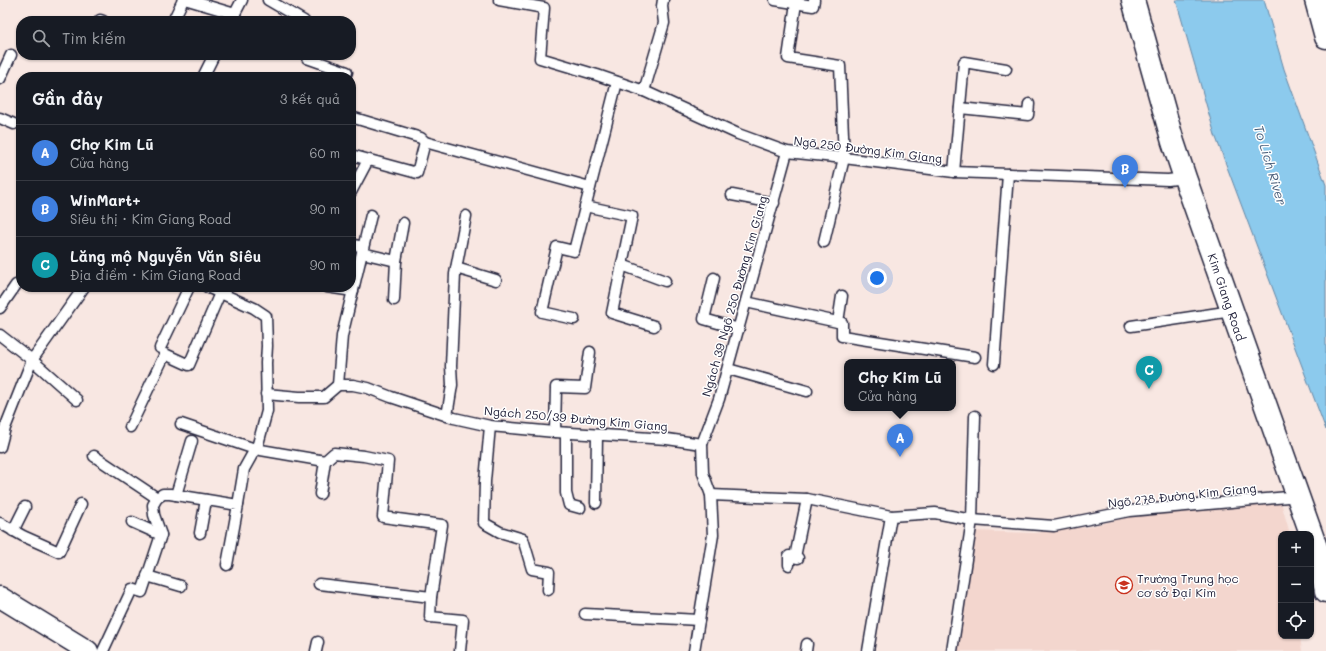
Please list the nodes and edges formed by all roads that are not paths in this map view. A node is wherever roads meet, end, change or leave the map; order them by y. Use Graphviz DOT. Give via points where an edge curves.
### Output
graph roads {
  1 [pos="183,0"];
  2 [pos="188,0"];
  3 [pos="242,0"];
  4 [pos="268,0"];
  5 [pos="499,0"];
  6 [pos="663,0"];
  7 [pos="775,0"];
  8 [pos="814,0"];
  9 [pos="1133,0"];
  10 [pos="1316,0"];
  11 [pos="796,3"];
  12 [pos="544,4"];
  13 [pos="175,16"];
  14 [pos="228,16"];
  15 [pos="234,16"];
  16 [pos="295,16"];
  17 [pos="1326,37"];
  18 [pos="11,55"];
  19 [pos="212,60"];
  20 [pos="313,60"];
  21 [pos="1006,69"];
  22 [pos="206,72"];
  23 [pos="347,72"];
  24 [pos="0,79"];
  25 [pos="617,82"];
  26 [pos="644,91"];
  27 [pos="1028,104"];
  28 [pos="960,108"];
  29 [pos="0,118"];
  30 [pos="356,118"];
  31 [pos="14,124"];
  32 [pos="425,142"];
  33 [pos="787,152"];
  34 [pos="356,156"];
  35 [pos="844,158"];
  36 [pos="368,160"];
  37 [pos="954,172"];
  38 [pos="1008,174"];
  39 [pos="1185,178"];
  40 [pos="356,183"];
  41 [pos="590,186"];
  42 [pos="732,194"];
  43 [pos="774,203"];
  44 [pos="585,206"];
  45 [pos="371,215"];
  46 [pos="466,216"];
  47 [pos="403,223"];
  48 [pos="824,242"];
  49 [pos="356,246"];
  50 [pos="363,250"];
  51 [pos="396,261"];
  52 [pos="622,265"];
  53 [pos="456,268"];
  54 [pos="356,275"];
  55 [pos="714,278"];
  56 [pos="496,280"];
  57 [pos="665,281"];
  58 [pos="16,285"];
  59 [pos="80,292"];
  60 [pos="187,292"];
  61 [pos="227,292"];
  62 [pos="352,292"];
  63 [pos="842,296"];
  64 [pos="394,300"];
  65 [pos="746,302"];
  66 [pos="0,308"];
  67 [pos="1232,311"];
  68 [pos="574,319"];
  69 [pos="838,322"];
  70 [pos="654,326"];
  71 [pos="1131,326"];
  72 [pos="739,329"];
  73 [pos="0,335"];
  74 [pos="160,348"];
  75 [pos="590,352"];
  76 [pos="975,357"];
  77 [pos="32,360"];
  78 [pos="994,364"];
  79 [pos="728,369"];
  80 [pos="338,385"];
  81 [pos="807,391"];
  82 [pos="266,394"];
  83 [pos="77,400"];
  84 [pos="447,416"];
  85 [pos="975,416"];
  86 [pos="181,424"];
  87 [pos="490,426"];
  88 [pos="130,427"];
  89 [pos="555,432"];
  90 [pos="566,433"];
  91 [pos="597,435"];
  92 [pos="192,441"];
  93 [pos="702,444"];
  94 [pos="0,447"];
  95 [pos="255,449"];
  96 [pos="94,456"];
  97 [pos="325,461"];
  98 [pos="320,494"];
  99 [pos="176,495"];
  100 [pos="711,495"];
  101 [pos="1298,497"];
  102 [pos="156,498"];
  103 [pos="807,499"];
  104 [pos="206,500"];
  105 [pos="596,503"];
  106 [pos="81,504"];
  107 [pos="238,504"];
  108 [pos="25,507"];
  109 [pos="580,508"];
  110 [pos="890,516"];
  111 [pos="972,520"];
  112 [pos="132,522"];
  113 [pos="0,523"];
  114 [pos="13,531"];
  115 [pos="200,533"];
  116 [pos="161,534"];
  117 [pos="795,560"];
  118 [pos="227,565"];
  119 [pos="147,576"];
  120 [pos="319,584"];
  121 [pos="181,586"];
  122 [pos="548,590"];
  123 [pos="1326,591"];
  124 [pos="431,597"];
  125 [pos="0,598"];
  126 [pos="585,614"];
  127 [pos="0,615"];
  128 [pos="28,615"];
  129 [pos="699,620"];
  130 [pos="88,651"];
  131 [pos="103,651"];
  132 [pos="460,651"];
  133 [pos="694,651"];
  134 [pos="868,651"];
  135 [pos="952,651"];
  1 -- 13 [label="lane"];
  2 -- 14 [label="lane"];
  3 -- 15 [label="lane"];
  4 -- 16 [label="lane"];
  5 -- 12 [label="lane, Ngõ 250 Đường Kim Giang"];
  6 -- 26 [label="lane" via="664,23"];
  7 -- 11 [label="lane"];
  8 -- 11 [label="lane" via="813,6"];
  9 -- 39 [label="main road, Kim Giang Road"];
  10 -- 17 [label="main road"];
  11 -- 35 [label="lane" via="788,58 840,66"];
  12 -- 25 [label="lane, Ngõ 250 Đường Kim Giang" via="540,58"];
  18 -- 24 [label="lane"];
  19 -- 22 [label="lane"];
  20 -- 23 [label="lane"];
  21 -- 28 [label="lane" via="964,62"];
  25 -- 26 [label="lane, Ngõ 250 Đường Kim Giang"];
  25 -- 41 [label="lane"];
  26 -- 33 [label="lane, Ngõ 250 Đường Kim Giang" via="738,134"];
  27 -- 28 [label="lane" via="1028,115"];
  28 -- 37 [label="lane"];
  29 -- 31 [label="lane"];
  30 -- 32 [label="lane" via="421,138"];
  32 -- 36 [label="lane" via="417,172"];
  32 -- 41 [label="lane"];
  33 -- 35 [label="lane, Ngõ 250 Đường Kim Giang"];
  33 -- 43 [label="lane, Ngách 39 Ngõ 250 Đường Kim Giang"];
  34 -- 36 [label="lane"];
  35 -- 37 [label="lane, Ngõ 250 Đường Kim Giang"];
  35 -- 48 [label="lane"];
  36 -- 40 [label="lane"];
  37 -- 38 [label="lane, Ngõ 250 Đường Kim Giang"];
  38 -- 39 [label="lane, Ngõ 250 Đường Kim Giang" via="1168,180"];
  38 -- 78 [label="lane"];
  39 -- 67 [label="main road, Kim Giang Road"];
  41 -- 44 [label="lane"];
  42 -- 43 [label="lane"];
  43 -- 65 [label="lane, Ngách 39 Ngõ 250 Đường Kim Giang"];
  44 -- 52 [label="lane" via="632,216"];
  44 -- 68 [label="lane" via="574,251 557,247 542,312"];
  45 -- 50 [label="lane"];
  46 -- 53 [label="lane"];
  47 -- 51 [label="lane"];
  49 -- 50 [label="lane"];
  50 -- 51 [label="lane"];
  50 -- 54 [label="lane"];
  51 -- 64 [label="lane"];
  52 -- 57 [label="lane"];
  52 -- 70 [label="lane" via="612,313"];
  53 -- 56 [label="lane"];
  53 -- 84 [label="lane" via="452,384"];
  55 -- 72 [label="lane" via="704,319"];
  58 -- 66 [label="lane"];
  59 -- 77 [label="lane"];
  60 -- 74 [label="lane"];
  61 -- 82 [label="lane" via="266,316"];
  61 -- 88 [label="lane" via="189,365 165,354"];
  62 -- 80 [label="lane" via="342,336"];
  63 -- 69 [label="lane"];
  65 -- 69 [label="lane"];
  65 -- 72 [label="lane, Ngách 39 Ngõ 250 Đường Kim Giang"];
  67 -- 71 [label="lane"];
  67 -- 101 [label="main road, Kim Giang Road"];
  69 -- 76 [label="lane" via="842,323 842,336"];
  72 -- 79 [label="lane, Ngách 39 Ngõ 250 Đường Kim Giang"];
  73 -- 77 [label="lane"];
  75 -- 89 [label="lane" via="585,388 556,387"];
  77 -- 83 [label="lane"];
  77 -- 94 [label="lane"];
  79 -- 81 [label="lane"];
  79 -- 93 [label="lane, Ngách 39 Ngõ 250 Đường Kim Giang"];
  80 -- 82 [label="lane" via="324,396"];
  80 -- 84 [label="lane, Ngách 250/39 Đường Kim Giang" via="368,388"];
  82 -- 95 [label="lane" via="267,411"];
  84 -- 87 [label="lane, Ngách 250/39 Đường Kim Giang"];
  85 -- 111 [label="lane"];
  86 -- 95 [label="lane"];
  87 -- 89 [label="lane, Ngách 250/39 Đường Kim Giang"];
  87 -- 122 [label="lane" via="484,523 500,532 523,539 532,569 548,572"];
  89 -- 90 [label="lane, Ngách 250/39 Đường Kim Giang"];
  90 -- 91 [label="lane, Ngách 250/39 Đường Kim Giang"];
  90 -- 109 [label="lane" via="566,493 569,505"];
  91 -- 93 [label="lane, Ngách 250/39 Đường Kim Giang"];
  91 -- 105 [label="lane"];
  92 -- 99 [label="lane"];
  93 -- 100 [label="lane" via="702,473"];
  95 -- 97 [label="lane"];
  95 -- 107 [label="lane" via="244,469"];
  96 -- 102 [label="lane"];
  97 -- 98 [label="lane"];
  97 -- 124 [label="lane" via="334,453 388,461 383,517 442,525"];
  99 -- 102 [label="lane" via="163,494"];
  99 -- 104 [label="lane"];
  100 -- 103 [label="lane, Ngõ 278 Đường Kim Giang"];
  100 -- 129 [label="lane" via="713,535"];
  101 -- 111 [label="lane, Ngõ 278 Đường Kim Giang" via="1129,511 1054,526"];
  101 -- 123 [label="main road, Kim Giang Road" via="1318,553"];
  102 -- 116 [label="lane" via="153,505 154,515"];
  103 -- 110 [label="lane, Ngõ 278 Đường Kim Giang"];
  103 -- 117 [label="lane"];
  104 -- 107 [label="lane"];
  104 -- 115 [label="lane"];
  106 -- 114 [label="lane" via="59,552"];
  107 -- 118 [label="lane"];
  108 -- 114 [label="lane"];
  110 -- 111 [label="lane, Ngõ 278 Đường Kim Giang" via="936,513"];
  110 -- 134 [label="lane"];
  111 -- 135 [label="lane"];
  112 -- 116 [label="lane"];
  113 -- 114 [label="lane"];
  116 -- 119 [label="lane"];
  119 -- 121 [label="lane"];
  119 -- 131 [label="lane" via="142,592 132,589"];
  120 -- 124 [label="lane"];
  124 -- 132 [label="lane" via="430,617 463,620"];
  125 -- 128 [label="street"];
  126 -- 129 [label="lane"];
  127 -- 128 [label="street"];
  128 -- 130 [label="street"];
  129 -- 133 [label="lane"];
}
